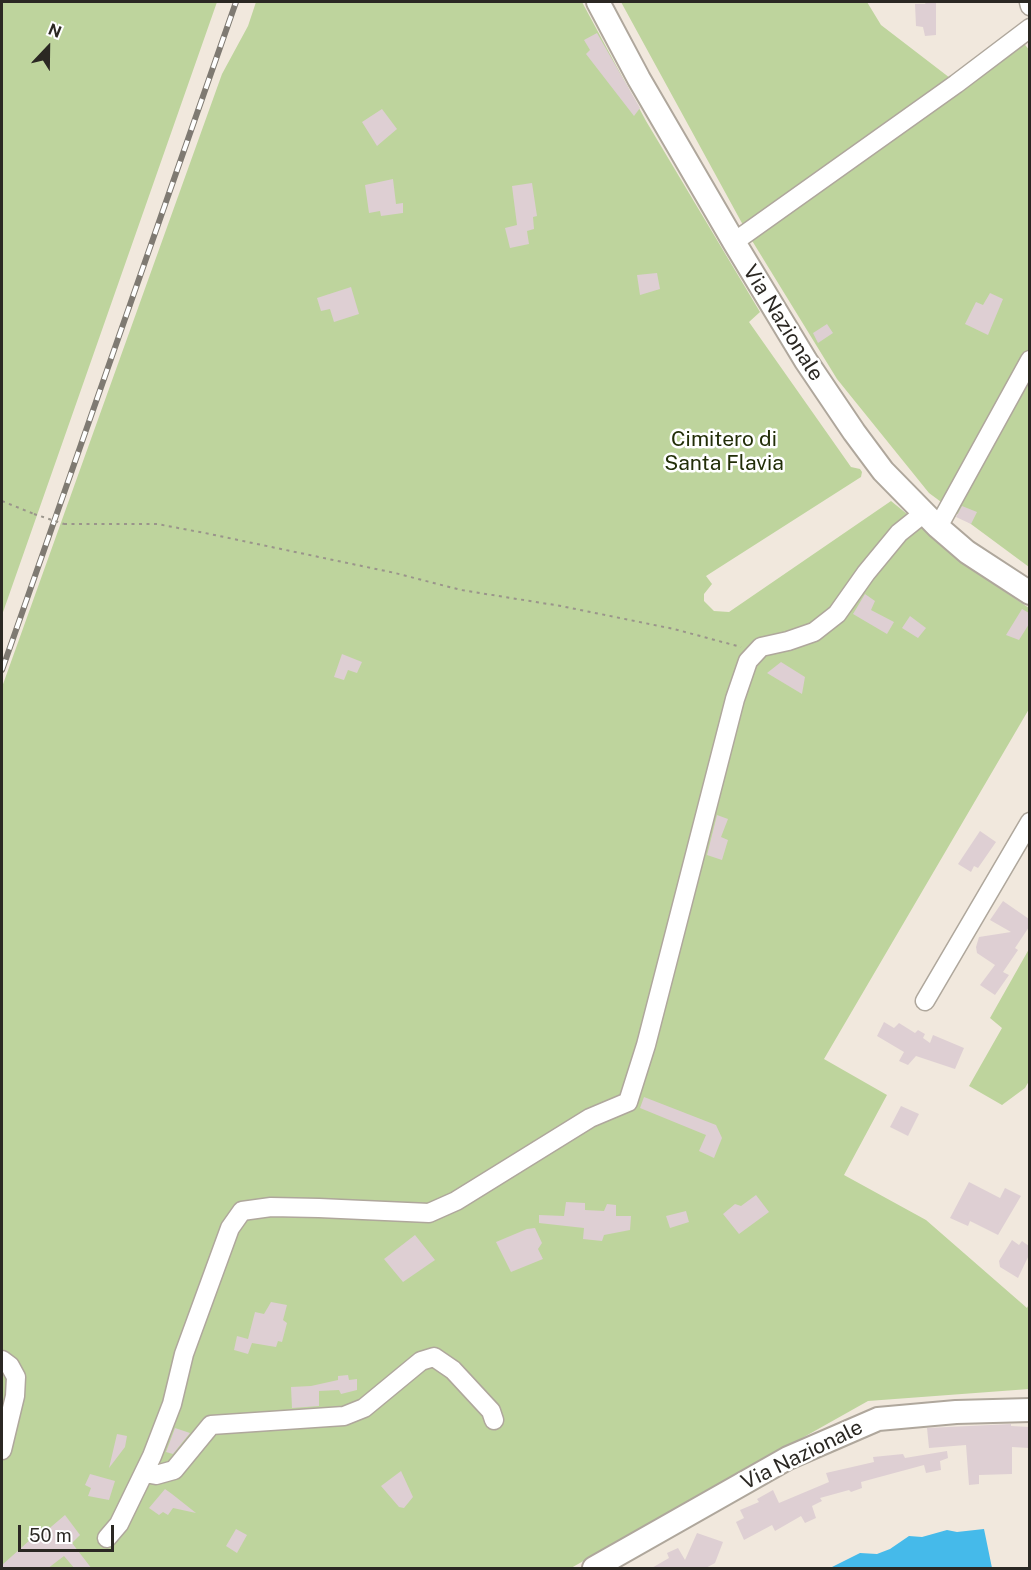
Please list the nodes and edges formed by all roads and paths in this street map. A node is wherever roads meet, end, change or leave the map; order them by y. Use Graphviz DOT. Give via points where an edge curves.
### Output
graph roads {
  1 [pos="598,2"];
  2 [pos="1029,2"];
  3 [pos="1029,6"];
  4 [pos="1029,28"];
  5 [pos="734,242"];
  6 [pos="1029,360"];
  7 [pos="2,501"];
  8 [pos="931,520"];
  9 [pos="1029,593"];
  10 [pos="756,651"];
  11 [pos="1029,822"];
  12 [pos="925,1001"];
  13 [pos="2,1360"];
  14 [pos="1029,1410"];
  15 [pos="494,1420"];
  16 [pos="2,1450"];
  17 [pos="145,1473"];
  18 [pos="107,1538"];
  19 [pos="594,1569"];
  1 -- 5 [label="main road, Via Nazionale"];
  2 -- 3 [label="street"];
  4 -- 5 [label="street"];
  5 -- 8 [label="main road, Via Nazionale" via="854,432 882,471"];
  6 -- 8 [label="street"];
  7 -- 10 [label="path, bridge" via="64,524 157,524 205,532 461,590 674,629"];
  8 -- 9 [label="main road, Via Nazionale" via="967,552"];
  8 -- 10 [label="street" via="899,533 837,614 814,632"];
  10 -- 17 [label="street" via="748,661 735,699 628,1102 590,1118 456,1201 429,1213 319,1208 242,1211 230,1228"];
  11 -- 12 [label="street"];
  13 -- 16 [label="street" via="16,1377"];
  14 -- 19 [label="main road, Via Nazionale" via="878,1419 788,1458"];
  15 -- 17 [label="street" via="491,1411 453,1370 434,1357 421,1361 364,1408 344,1416 210,1425 174,1470 156,1475"];
  17 -- 18 [label="street" via="119,1524"];
}
